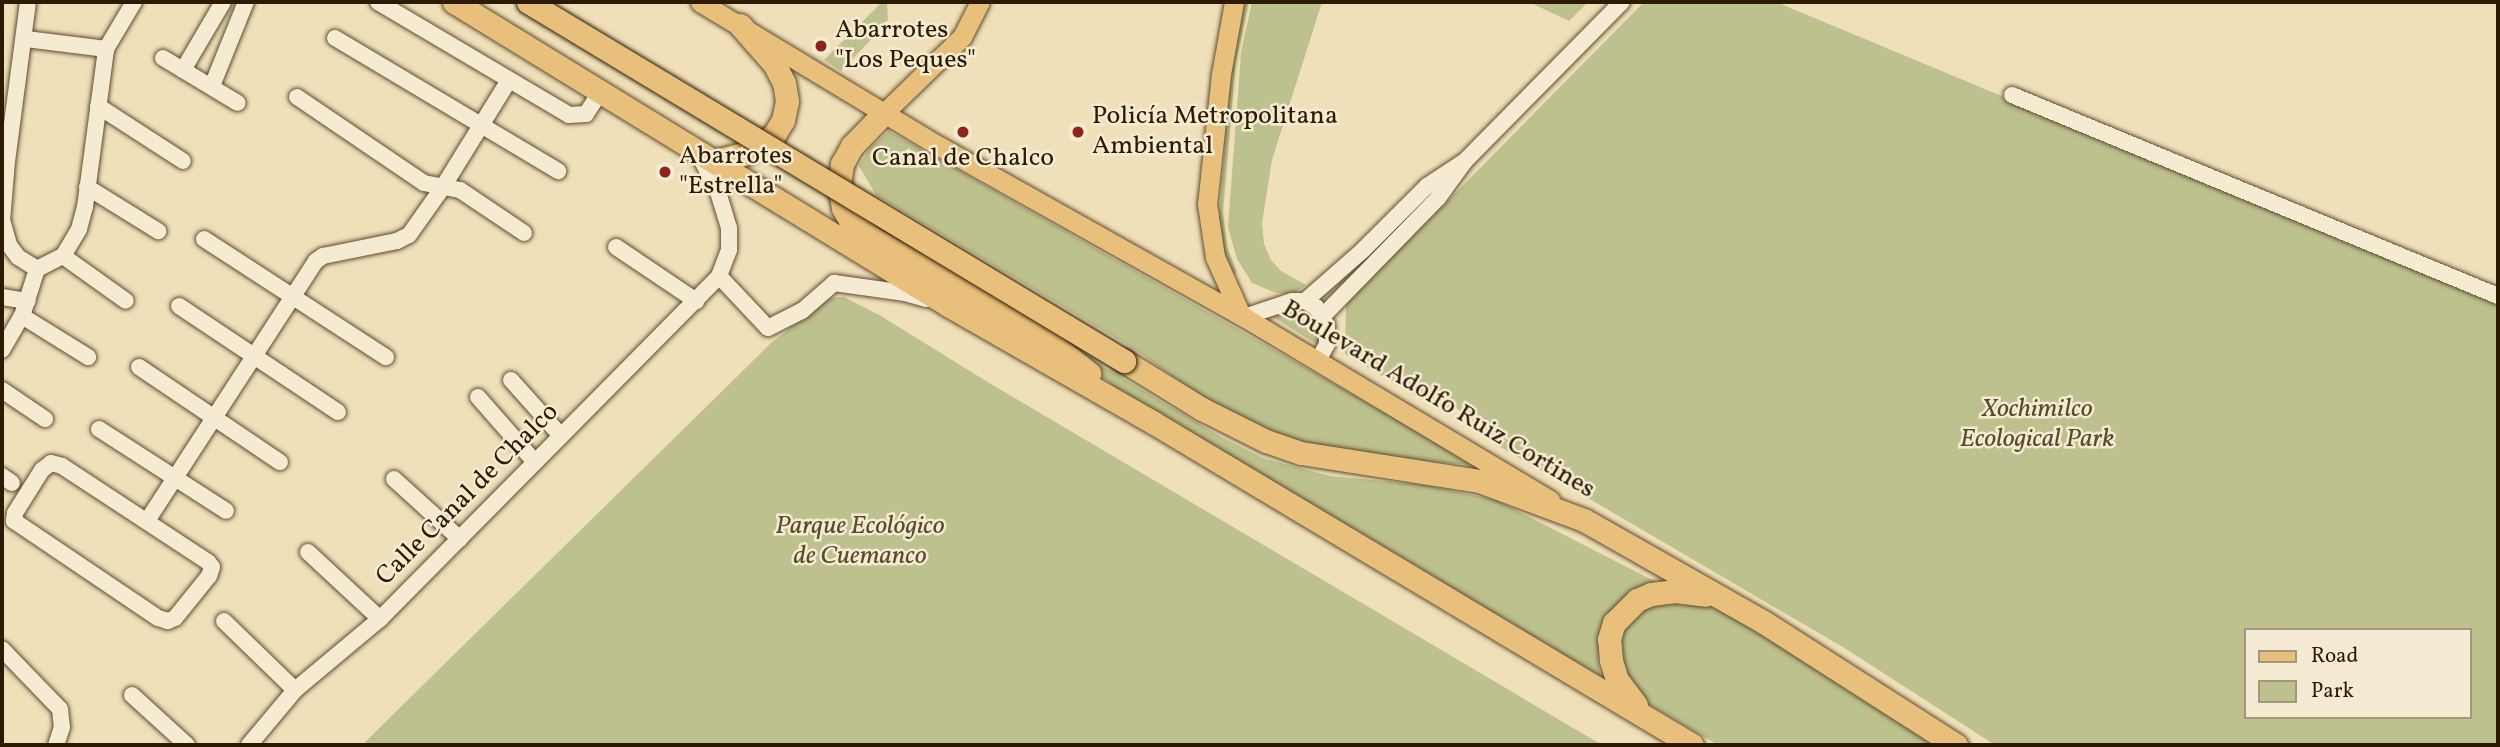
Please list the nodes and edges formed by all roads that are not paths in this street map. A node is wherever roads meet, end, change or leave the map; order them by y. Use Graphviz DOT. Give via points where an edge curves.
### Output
graph roads {
  1 [pos="24,2"];
  2 [pos="134,2"];
  3 [pos="223,2"];
  4 [pos="246,2"];
  5 [pos="378,2"];
  6 [pos="454,2"];
  7 [pos="528,2"];
  8 [pos="700,2"];
  9 [pos="980,2"];
  10 [pos="1234,2"];
  11 [pos="1622,2"];
  12 [pos="740,25"];
  13 [pos="335,38"];
  14 [pos="26,39"];
  15 [pos="106,49"];
  16 [pos="163,58"];
  17 [pos="183,69"];
  18 [pos="2,76"];
  19 [pos="19,78"];
  20 [pos="509,80"];
  21 [pos="212,86"];
  22 [pos="601,91"];
  23 [pos="2012,95"];
  24 [pos="296,97"];
  25 [pos="238,103"];
  26 [pos="98,106"];
  27 [pos="884,113"];
  28 [pos="481,125"];
  29 [pos="5,149"];
  30 [pos="706,156"];
  31 [pos="183,160"];
  32 [pos="1465,160"];
  33 [pos="558,171"];
  34 [pos="87,187"];
  35 [pos="443,187"];
  36 [pos="2,220"];
  37 [pos="158,231"];
  38 [pos="524,233"];
  39 [pos="204,239"];
  40 [pos="616,247"];
  41 [pos="1363,250"];
  42 [pos="63,256"];
  43 [pos="1375,262"];
  44 [pos="37,269"];
  45 [pos="723,282"];
  46 [pos="2498,296"];
  47 [pos="2,297"];
  48 [pos="293,297"];
  49 [pos="126,300"];
  50 [pos="696,301"];
  51 [pos="1305,301"];
  52 [pos="948,305"];
  53 [pos="179,306"];
  54 [pos="25,308"];
  55 [pos="1243,316"];
  56 [pos="1324,316"];
  57 [pos="2,350"];
  58 [pos="88,357"];
  59 [pos="386,357"];
  60 [pos="253,358"];
  61 [pos="1318,361"];
  62 [pos="139,367"];
  63 [pos="511,380"];
  64 [pos="2,390"];
  65 [pos="478,397"];
  66 [pos="338,412"];
  67 [pos="45,419"];
  68 [pos="215,419"];
  69 [pos="1154,423"];
  70 [pos="99,429"];
  71 [pos="561,436"];
  72 [pos="280,462"];
  73 [pos="535,463"];
  74 [pos="394,479"];
  75 [pos="175,480"];
  76 [pos="226,512"];
  77 [pos="1584,520"];
  78 [pos="147,521"];
  79 [pos="460,539"];
  80 [pos="308,552"];
  81 [pos="1719,597"];
  82 [pos="380,619"];
  83 [pos="224,621"];
  84 [pos="2,649"];
  85 [pos="295,690"];
  86 [pos="132,695"];
  87 [pos="1643,714"];
  88 [pos="56,745"];
  89 [pos="187,745"];
  90 [pos="249,745"];
  91 [pos="1692,745"];
  92 [pos="1956,745"];
  1 -- 14 [label="street"];
  2 -- 15 [label="street"];
  3 -- 17 [label="street"];
  4 -- 21 [label="street"];
  5 -- 20 [label="street"];
  6 -- 22 [label="highway"];
  7 -- 77 [label="highway, bridge" via="1202,409 1289,449 1479,481"];
  8 -- 12 [label="main road, Boulevard Adolfo Ruiz Cortines"];
  9 -- 27 [label="main road" via="962,37"];
  10 -- 55 [label="main road" via="1221,74 1208,214 1214,257"];
  11 -- 32 [label="street"];
  12 -- 27 [label="main road, Boulevard Adolfo Ruiz Cortines"];
  12 -- 30 [label="highway" via="775,65 784,83 783,120 774,135 746,153"];
  13 -- 28 [label="street"];
  14 -- 15 [label="street"];
  14 -- 19 [label="street"];
  15 -- 26 [label="street"];
  16 -- 17 [label="street"];
  17 -- 21 [label="street"];
  18 -- 19 [label="street"];
  19 -- 29 [label="street"];
  20 -- 22 [label="street" via="578,117 586,114"];
  20 -- 28 [label="street"];
  21 -- 25 [label="street"];
  22 -- 30 [label="highway"];
  23 -- 46 [label="street"];
  24 -- 35 [label="street" via="424,183"];
  26 -- 31 [label="street"];
  26 -- 34 [label="street"];
  27 -- 55 [label="main road, Boulevard Adolfo Ruiz Cortines"];
  27 -- 69 [label="highway" via="852,146 842,164 839,185 851,222 1035,331"];
  28 -- 33 [label="street"];
  28 -- 35 [label="street"];
  29 -- 36 [label="street"];
  30 -- 45 [label="street, Calle Canal de Chalco" via="729,228"];
  30 -- 52 [label="highway"];
  32 -- 41 [label="street" via="1427,186"];
  32 -- 43 [label="street" via="1438,198"];
  34 -- 37 [label="street"];
  34 -- 42 [label="street" via="79,229"];
  35 -- 38 [label="street" via="460,190"];
  35 -- 48 [label="street" via="406,238 323,256"];
  36 -- 44 [label="street" via="9,245"];
  39 -- 48 [label="street"];
  40 -- 50 [label="street"];
  41 -- 43 [label="street"];
  41 -- 51 [label="street"];
  42 -- 44 [label="street"];
  42 -- 49 [label="street"];
  43 -- 56 [label="street"];
  44 -- 54 [label="street"];
  45 -- 50 [label="street, Calle Canal de Chalco"];
  45 -- 52 [label="street" via="768,328 788,320 826,288 842,282"];
  47 -- 54 [label="street"];
  48 -- 59 [label="street"];
  48 -- 60 [label="street"];
  50 -- 71 [label="street, Calle Canal de Chalco"];
  51 -- 55 [label="street"];
  51 -- 56 [label="street"];
  52 -- 69 [label="highway"];
  53 -- 60 [label="street"];
  54 -- 57 [label="street"];
  54 -- 58 [label="street"];
  55 -- 61 [label="main road, Boulevard Adolfo Ruiz Cortines"];
  56 -- 61 [label="street" via="1327,344"];
  60 -- 66 [label="street"];
  60 -- 68 [label="street"];
  61 -- 77 [label="main road, Boulevard Adolfo Ruiz Cortines"];
  62 -- 68 [label="street"];
  63 -- 71 [label="street"];
  64 -- 67 [label="street"];
  65 -- 73 [label="street"];
  68 -- 72 [label="street"];
  68 -- 75 [label="street"];
  69 -- 87 [label="highway"];
  70 -- 75 [label="street"];
  71 -- 73 [label="street, Calle Canal de Chalco"];
  73 -- 79 [label="street, Calle Canal de Chalco"];
  74 -- 79 [label="street"];
  75 -- 76 [label="street"];
  75 -- 78 [label="street"];
  77 -- 81 [label="highway, Boulevard Adolfo Ruiz Cortines"];
  78 -- 78 [label="street" via="51,463 42,470 14,521 168,621 175,618 212,567"];
  79 -- 82 [label="street, Calle Canal de Chalco"];
  80 -- 82 [label="street"];
  81 -- 87 [label="highway" via="1675,591 1651,594 1637,600 1614,623 1609,639 1617,680"];
  81 -- 92 [label="highway, Boulevard Adolfo Ruiz Cortines"];
  82 -- 85 [label="street, Calle Canal de Chalco"];
  83 -- 85 [label="street"];
  84 -- 88 [label="street" via="60,709 62,727"];
  85 -- 90 [label="street, Calle Canal de Chalco"];
  86 -- 89 [label="street"];
  87 -- 91 [label="highway"];
}
